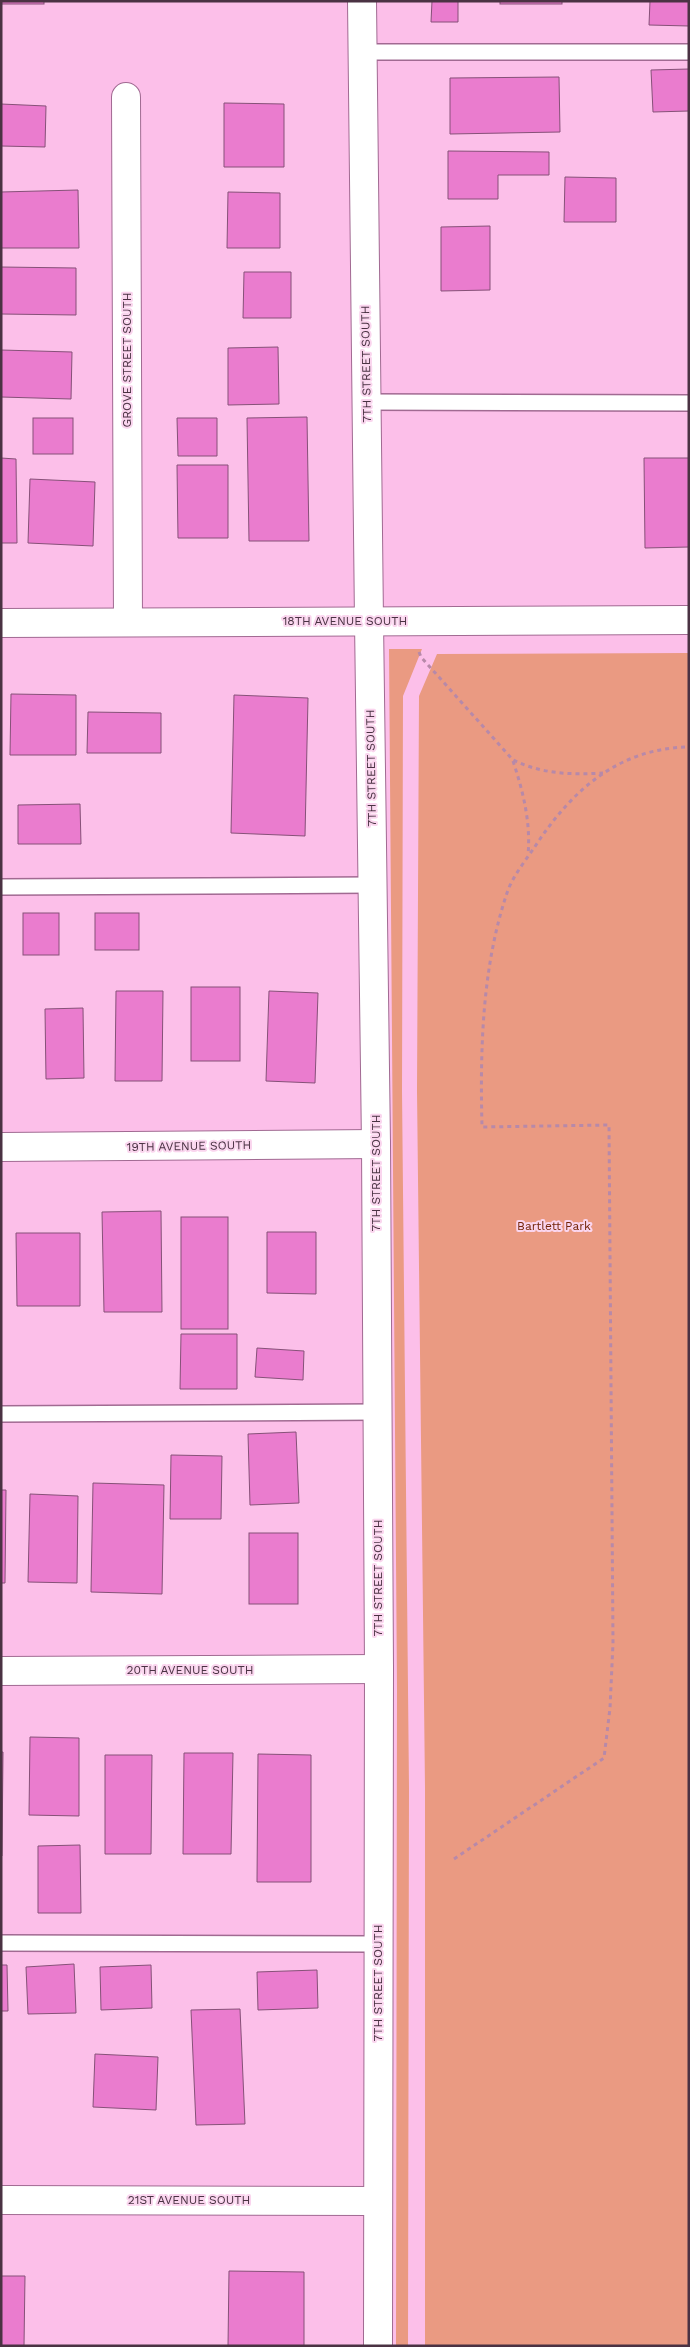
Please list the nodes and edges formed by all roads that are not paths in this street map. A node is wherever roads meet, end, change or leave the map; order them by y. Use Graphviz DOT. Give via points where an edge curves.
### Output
graph roads {
  1 [pos="362,1"];
  2 [pos="362,52"];
  3 [pos="689,52"];
  4 [pos="126,97"];
  5 [pos="367,402"];
  6 [pos="689,403"];
  7 [pos="689,620"];
  8 [pos="369,621"];
  9 [pos="128,622"];
  10 [pos="1,623"];
  11 [pos="372,885"];
  12 [pos="1,887"];
  13 [pos="376,1144"];
  14 [pos="1,1147"];
  15 [pos="378,1412"];
  16 [pos="1,1414"];
  17 [pos="379,1669"];
  18 [pos="1,1671"];
  19 [pos="1,1942"];
  20 [pos="378,1944"];
  21 [pos="1,2200"];
  22 [pos="377,2200"];
  23 [pos="378,2346"];
  1 -- 2 [label="street, 7TH STREET SOUTH"];
  2 -- 3 [label="lane"];
  2 -- 5 [label="street, 7TH STREET SOUTH"];
  4 -- 9 [label="street, GROVE STREET SOUTH"];
  5 -- 6 [label="lane"];
  5 -- 8 [label="street, 7TH STREET SOUTH"];
  7 -- 8 [label="street, 18TH AVENUE SOUTH"];
  8 -- 9 [label="street, 18TH AVENUE SOUTH"];
  8 -- 11 [label="street, 7TH STREET SOUTH"];
  9 -- 10 [label="street, 18TH AVENUE SOUTH"];
  11 -- 12 [label="lane"];
  11 -- 13 [label="street, 7TH STREET SOUTH"];
  13 -- 14 [label="street, 19TH AVENUE SOUTH"];
  13 -- 15 [label="street, 7TH STREET SOUTH"];
  15 -- 16 [label="lane"];
  15 -- 17 [label="street, 7TH STREET SOUTH"];
  17 -- 18 [label="street, 20TH AVENUE SOUTH"];
  17 -- 20 [label="street, 7TH STREET SOUTH"];
  19 -- 20 [label="lane"];
  20 -- 22 [label="street, 7TH STREET SOUTH"];
  21 -- 22 [label="street, 21ST AVENUE SOUTH"];
  22 -- 23 [label="street, 7TH STREET SOUTH"];
}
